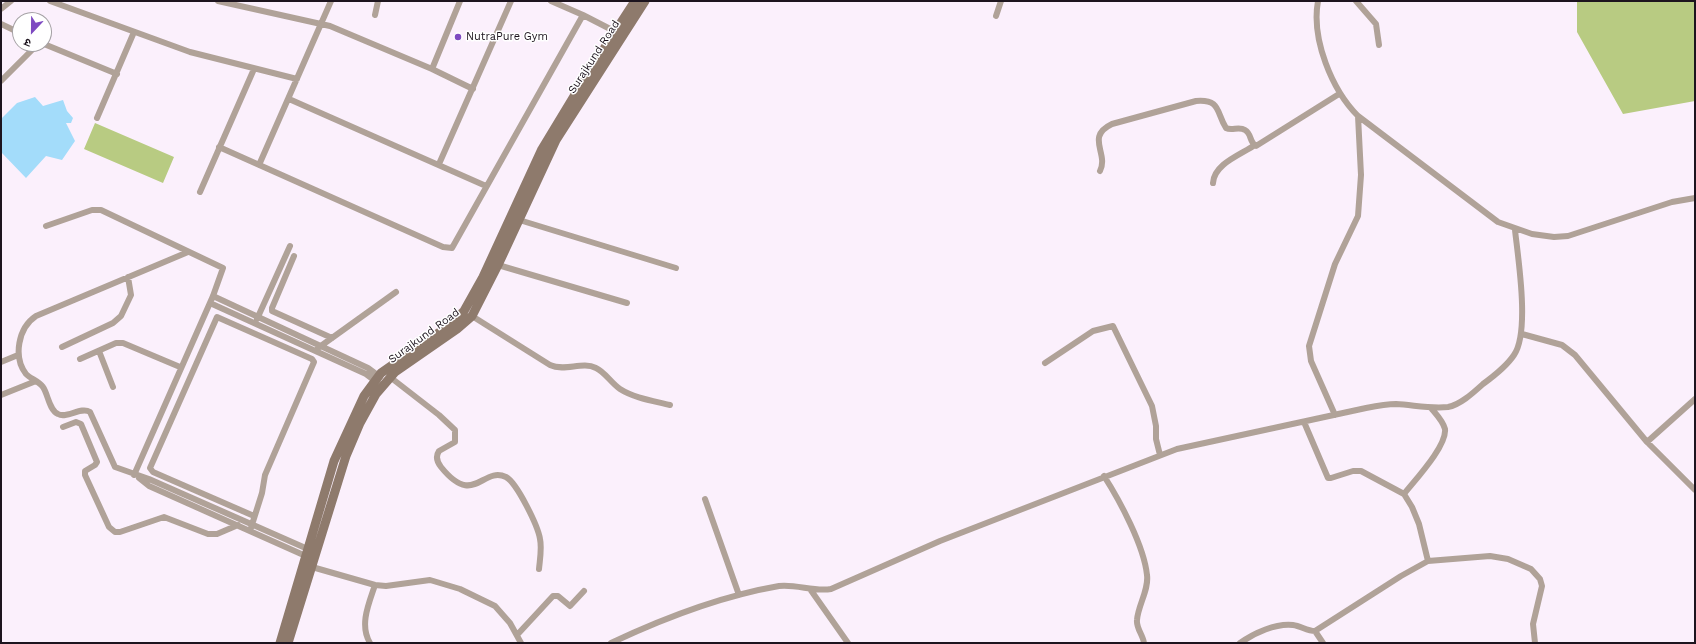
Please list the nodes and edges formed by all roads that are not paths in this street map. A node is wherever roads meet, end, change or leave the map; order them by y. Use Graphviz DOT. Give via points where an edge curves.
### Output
graph roads {
  1 [pos="11,1"];
  2 [pos="50,1"];
  3 [pos="218,1"];
  4 [pos="331,1"];
  5 [pos="378,1"];
  6 [pos="460,1"];
  7 [pos="511,1"];
  8 [pos="550,1"];
  9 [pos="635,1"];
  10 [pos="645,1"];
  11 [pos="1001,1"];
  12 [pos="1318,1"];
  13 [pos="1356,1"];
  14 [pos="231,3"];
  15 [pos="1,9"];
  16 [pos="375,15"];
  17 [pos="583,15"];
  18 [pos="996,16"];
  19 [pos="1,24"];
  20 [pos="322,24"];
  21 [pos="12,29"];
  22 [pos="134,32"];
  23 [pos="619,34"];
  24 [pos="1379,45"];
  25 [pos="52,47"];
  26 [pos="30,52"];
  27 [pos="254,69"];
  28 [pos="432,69"];
  29 [pos="117,74"];
  30 [pos="297,79"];
  31 [pos="1,81"];
  32 [pos="473,89"];
  33 [pos="1339,94"];
  34 [pos="289,99"];
  35 [pos="1358,116"];
  36 [pos="97,118"];
  37 [pos="1255,145"];
  38 [pos="219,147"];
  39 [pos="438,164"];
  40 [pos="259,165"];
  41 [pos="1100,171"];
  42 [pos="1213,183"];
  43 [pos="486,186"];
  44 [pos="200,192"];
  45 [pos="1695,198"];
  46 [pos="514,218"];
  47 [pos="46,226"];
  48 [pos="1515,230"];
  49 [pos="290,246"];
  50 [pos="188,252"];
  51 [pos="294,256"];
  52 [pos="498,265"];
  53 [pos="676,268"];
  54 [pos="128,277"];
  55 [pos="396,292"];
  56 [pos="213,296"];
  57 [pos="210,303"];
  58 [pos="627,303"];
  59 [pos="277,314"];
  60 [pos="472,316"];
  61 [pos="257,320"];
  62 [pos="273,324"];
  63 [pos="280,333"];
  64 [pos="1522,334"];
  65 [pos="332,338"];
  66 [pos="275,341"];
  67 [pos="62,347"];
  68 [pos="318,348"];
  69 [pos="99,351"];
  70 [pos="18,355"];
  71 [pos="80,359"];
  72 [pos="1,362"];
  73 [pos="1045,363"];
  74 [pos="180,367"];
  75 [pos="382,380"];
  76 [pos="36,381"];
  77 [pos="114,387"];
  78 [pos="1,395"];
  79 [pos="1695,399"];
  80 [pos="670,405"];
  81 [pos="1431,408"];
  82 [pos="1335,415"];
  83 [pos="1304,422"];
  84 [pos="63,427"];
  85 [pos="1648,442"];
  86 [pos="1160,455"];
  87 [pos="136,476"];
  88 [pos="1104,476"];
  89 [pos="1695,489"];
  90 [pos="1404,494"];
  91 [pos="705,499"];
  92 [pos="254,516"];
  93 [pos="238,525"];
  94 [pos="251,527"];
  95 [pos="312,557"];
  96 [pos="1428,561"];
  97 [pos="539,569"];
  98 [pos="374,585"];
  99 [pos="810,589"];
  100 [pos="584,591"];
  101 [pos="739,595"];
  102 [pos="1315,631"];
  103 [pos="517,635"];
  104 [pos="280,643"];
  105 [pos="288,643"];
  106 [pos="370,643"];
  107 [pos="521,643"];
  108 [pos="611,643"];
  109 [pos="848,643"];
  110 [pos="1144,643"];
  111 [pos="1240,643"];
  112 [pos="1323,643"];
  113 [pos="1535,643"];
  1 -- 15 [label="street"];
  2 -- 22 [label="street"];
  3 -- 14 [label="street"];
  4 -- 20 [label="street"];
  5 -- 16 [label="street"];
  6 -- 28 [label="street"];
  7 -- 32 [label="street"];
  8 -- 17 [label="street"];
  9 -- 23 [label="main road, Surajkund Road"];
  10 -- 23 [label="main road, Surajkund Road"];
  11 -- 18 [label="street"];
  12 -- 33 [label="street" via="1317,32"];
  13 -- 24 [label="street" via="1376,24"];
  14 -- 20 [label="street"];
  17 -- 23 [label="street"];
  17 -- 43 [label="street"];
  19 -- 21 [label="street"];
  20 -- 28 [label="street"];
  20 -- 30 [label="street"];
  22 -- 27 [label="street" via="190,52"];
  22 -- 29 [label="street"];
  23 -- 46 [label="main road, Surajkund Road" via="556,140"];
  25 -- 29 [label="street"];
  26 -- 31 [label="street"];
  27 -- 30 [label="street"];
  27 -- 38 [label="street"];
  28 -- 32 [label="street"];
  29 -- 36 [label="street"];
  30 -- 34 [label="street"];
  32 -- 39 [label="street"];
  33 -- 35 [label="street"];
  33 -- 37 [label="street"];
  34 -- 39 [label="street"];
  34 -- 40 [label="street"];
  35 -- 48 [label="street" via="1498,222"];
  35 -- 82 [label="street" via="1361,175 1358,216 1335,264 1309,346 1312,361"];
  37 -- 41 [label="street" via="1244,129 1226,128 1212,102 1196,101 1107,126 1098,140 1102,162"];
  37 -- 42 [label="street" via="1219,168 1213,176"];
  38 -- 40 [label="street"];
  38 -- 44 [label="street"];
  39 -- 43 [label="street"];
  40 -- 43 [label="street" via="447,248 454,246"];
  45 -- 48 [label="street" via="1672,202 1568,236 1544,236"];
  46 -- 52 [label="main road, Surajkund Road"];
  46 -- 53 [label="street"];
  46 -- 75 [label="main road, Surajkund Road" via="464,312"];
  47 -- 50 [label="street" via="97,209"];
  48 -- 64 [label="street"];
  49 -- 61 [label="street"];
  50 -- 54 [label="street"];
  50 -- 56 [label="street" via="223,268"];
  51 -- 59 [label="street" via="272,308"];
  52 -- 58 [label="street"];
  52 -- 60 [label="main road, Surajkund Road"];
  54 -- 67 [label="street" via="131,295 118,319"];
  54 -- 70 [label="street" via="32,319 21,338"];
  55 -- 65 [label="street"];
  56 -- 57 [label="street"];
  56 -- 61 [label="street"];
  57 -- 61 [label="street"];
  57 -- 74 [label="street"];
  59 -- 62 [label="street"];
  59 -- 65 [label="street"];
  60 -- 75 [label="main road, Surajkund Road"];
  60 -- 80 [label="street" via="550,365 561,368 596,368 624,391"];
  61 -- 62 [label="street"];
  61 -- 63 [label="street"];
  62 -- 68 [label="street"];
  63 -- 66 [label="street"];
  63 -- 68 [label="street"];
  64 -- 81 [label="street" via="1514,356 1473,393 1449,407"];
  64 -- 85 [label="street" via="1562,345 1569,350"];
  65 -- 68 [label="street"];
  66 -- 92 [label="street" via="314,362 265,476"];
  66 -- 92 [label="street" via="217,317 150,468"];
  68 -- 75 [label="street"];
  69 -- 71 [label="street"];
  69 -- 74 [label="street" via="116,343 127,343"];
  69 -- 77 [label="street"];
  70 -- 72 [label="street"];
  70 -- 76 [label="street" via="25,372"];
  73 -- 86 [label="street" via="1093,331 1113,326 1152,406"];
  74 -- 87 [label="street"];
  75 -- 95 [label="main road, Surajkund Road" via="346,456"];
  75 -- 97 [label="street" via="439,415 455,430 455,442 438,451 436,457 438,464 454,481 470,485 491,477 502,476 512,483 538,532 541,546"];
  76 -- 78 [label="street"];
  76 -- 87 [label="street" via="43,386 57,414 86,410 90,412 112,464"];
  79 -- 85 [label="street"];
  81 -- 82 [label="street" via="1395,404"];
  81 -- 90 [label="street" via="1443,424 1443,442"];
  82 -- 83 [label="street"];
  83 -- 86 [label="street" via="1190,446"];
  83 -- 90 [label="street" via="1328,478 1361,471"];
  84 -- 93 [label="street" via="76,422 81,424 97,462 85,475 109,527 115,532 164,517 208,534 217,534"];
  85 -- 89 [label="street"];
  86 -- 88 [label="street"];
  87 -- 93 [label="street" via="149,486"];
  87 -- 94 [label="street" via="149,479"];
  88 -- 99 [label="street" via="940,541 831,588"];
  88 -- 110 [label="street" via="1116,494 1130,525 1147,573 1137,620"];
  90 -- 96 [label="street" via="1418,524"];
  91 -- 101 [label="street"];
  92 -- 94 [label="street"];
  93 -- 94 [label="street"];
  94 -- 95 [label="street"];
  95 -- 98 [label="street"];
  95 -- 104 [label="main road, Surajkund Road"];
  95 -- 105 [label="main road, Surajkund Road"];
  96 -- 102 [label="street"];
  96 -- 113 [label="street" via="1490,556 1508,559 1531,569 1540,579 1542,586 1533,624"];
  98 -- 103 [label="street" via="386,586 430,580 460,589 495,606"];
  98 -- 106 [label="street" via="364,625"];
  99 -- 101 [label="street" via="781,586"];
  99 -- 109 [label="street"];
  100 -- 103 [label="street" via="570,606 558,596 553,596"];
  101 -- 108 [label="street" via="641,629"];
  102 -- 111 [label="street" via="1292,625 1279,626"];
  102 -- 112 [label="street"];
  103 -- 107 [label="street"];
}
